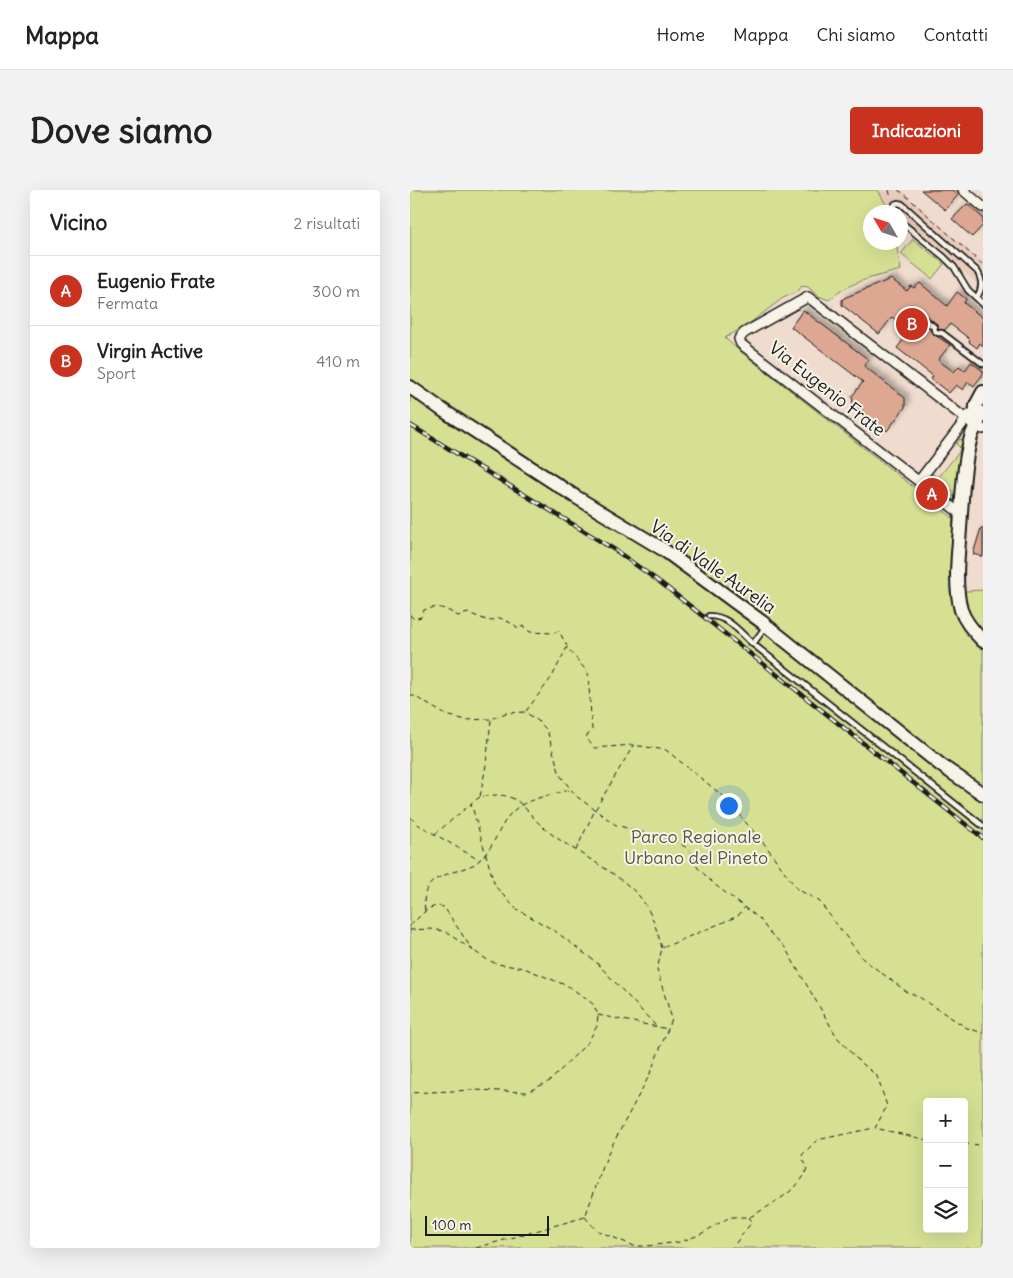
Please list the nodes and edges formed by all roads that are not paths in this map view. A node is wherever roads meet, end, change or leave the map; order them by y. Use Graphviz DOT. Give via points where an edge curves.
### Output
graph roads {
  1 [pos="963,190"];
  2 [pos="983,207"];
  3 [pos="908,209"];
  4 [pos="908,228"];
  5 [pos="976,296"];
  6 [pos="983,304"];
  7 [pos="916,312"];
  8 [pos="983,364"];
  9 [pos="410,387"];
  10 [pos="983,392"];
  11 [pos="979,409"];
  12 [pos="975,424"];
  13 [pos="919,480"];
  14 [pos="961,514"];
  15 [pos="709,616"];
  16 [pos="767,625"];
  17 [pos="983,641"];
  18 [pos="753,644"];
  19 [pos="983,794"];
  20 [pos="983,826"];
  1 -- 2 [label="street"];
  3 -- 5 [label="lane" via="977,271 982,285"];
  4 -- 5 [label="lane" via="954,267 968,290"];
  5 -- 6 [label="lane"];
  7 -- 8 [label="lane" via="934,330"];
  9 -- 16 [label="street, Via di Valle Aurelia" via="576,497 664,550"];
  10 -- 11 [label="street"];
  11 -- 12 [label="street"];
  12 -- 13 [label="street"];
  12 -- 13 [label="street, Via Eugenio Frate" via="808,297 741,336 740,342"];
  12 -- 14 [label="street"];
  13 -- 14 [label="street, Via Eugenio Frate"];
  14 -- 17 [label="street" via="958,597 967,622"];
  15 -- 18 [label="lane" via="727,620"];
  16 -- 18 [label="lane"];
  16 -- 19 [label="street, Via di Valle Aurelia" via="934,760"];
  18 -- 20 [label="lane"];
}
